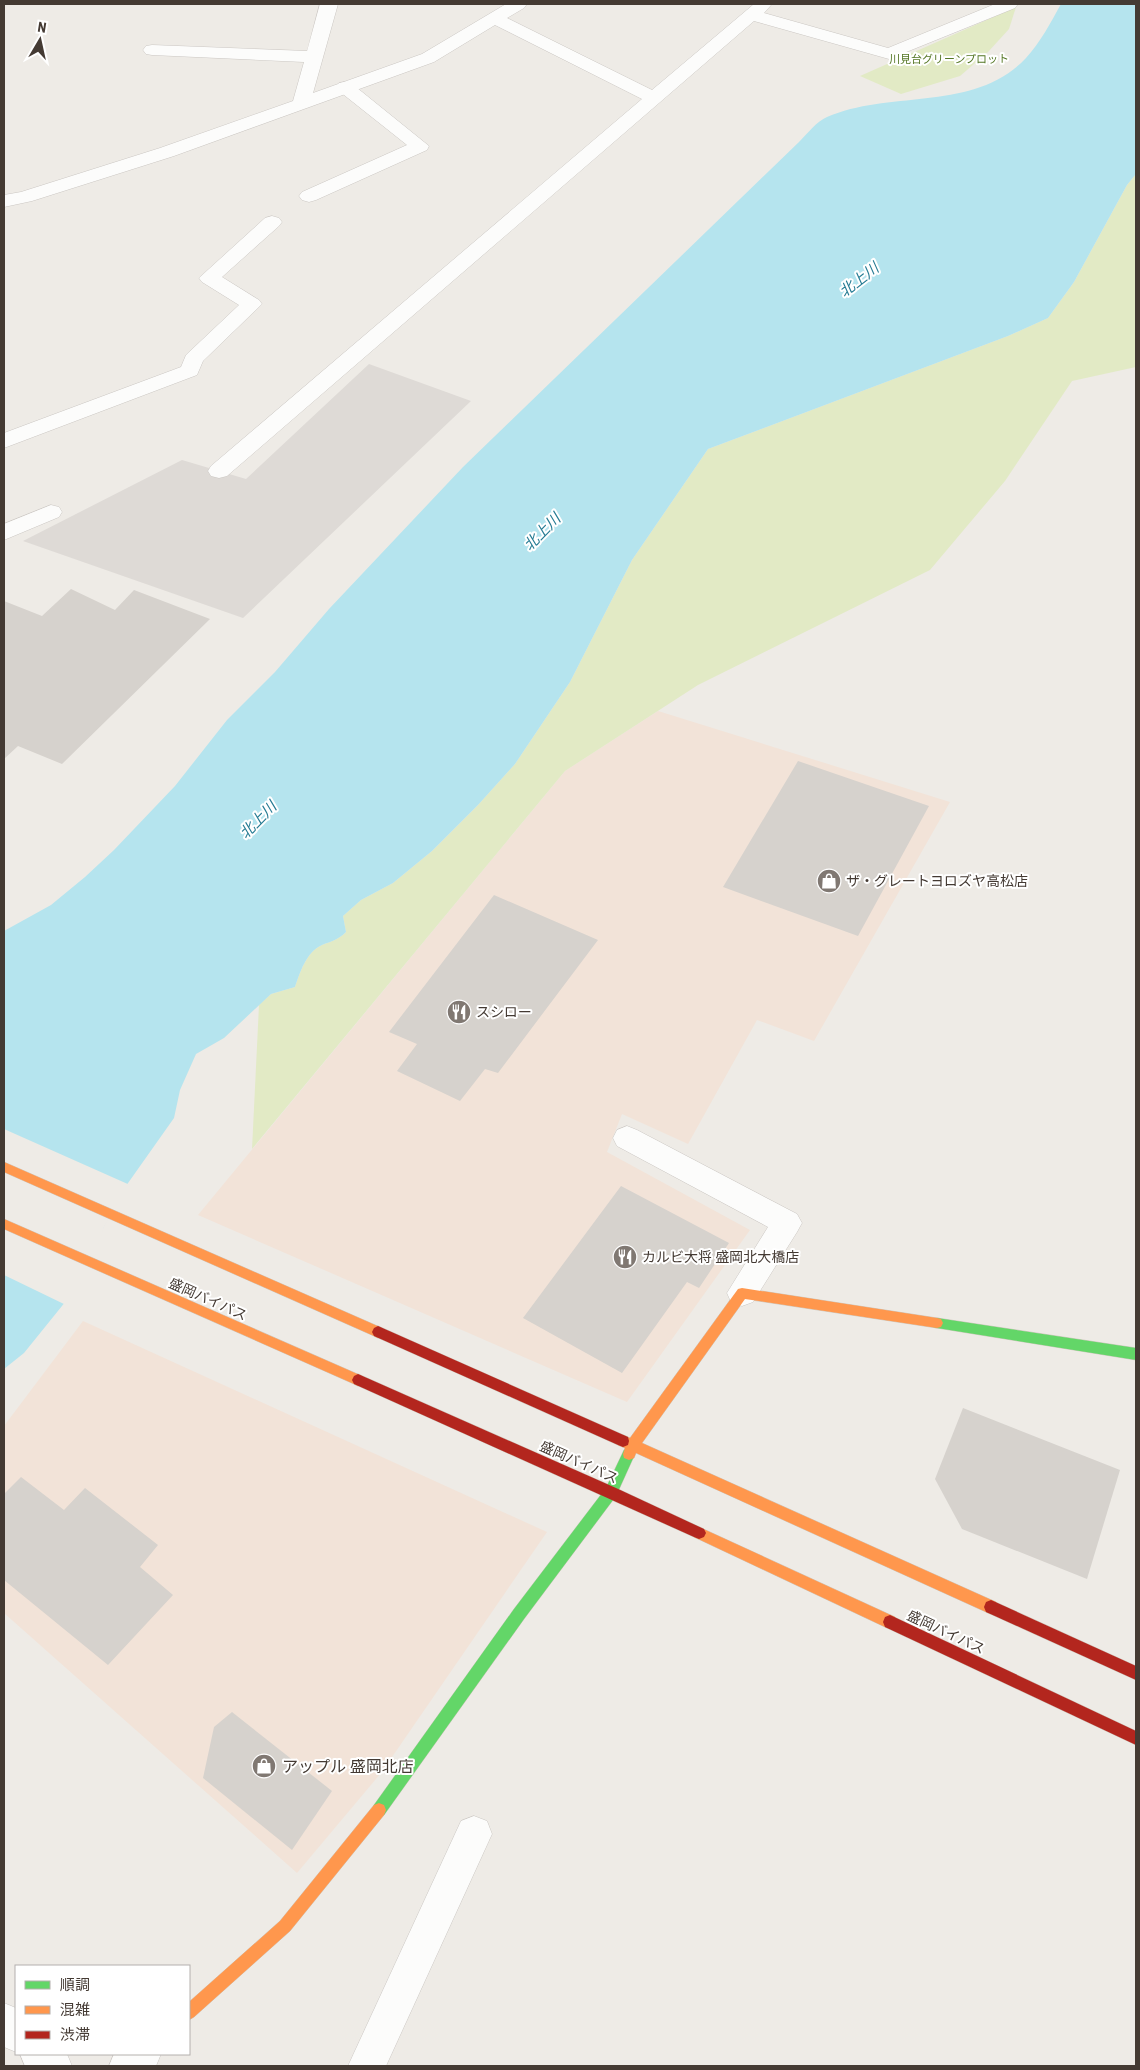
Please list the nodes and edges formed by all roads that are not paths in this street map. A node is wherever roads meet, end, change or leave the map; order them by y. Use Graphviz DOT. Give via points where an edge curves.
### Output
graph roads {
  1 [pos="329,4"];
  2 [pos="518,4"];
  3 [pos="1009,4"];
  4 [pos="758,9"];
  5 [pos="494,18"];
  6 [pos="152,50"];
  7 [pos="314,57"];
  8 [pos="345,87"];
  9 [pos="654,98"];
  10 [pos="301,103"];
  11 [pos="309,196"];
  12 [pos="4,201"];
  13 [pos="272,222"];
  14 [pos="4,441"];
  15 [pos="219,471"];
  16 [pos="51,512"];
  17 [pos="4,532"];
  18 [pos="628,1138"];
  19 [pos="4,1167"];
  20 [pos="4,1224"];
  21 [pos="742,1293"];
  22 [pos="1136,1354"];
  23 [pos="632,1446"];
  24 [pos="611,1492"];
  25 [pos="1136,1673"];
  26 [pos="1136,1738"];
  27 [pos="474,1834"];
  28 [pos="190,2011"];
  29 [pos="4,2022"];
  30 [pos="15,2032"];
  31 [pos="40,2055"];
  32 [pos="141,2055"];
  33 [pos="52,2066"];
  34 [pos="128,2066"];
  35 [pos="367,2066"];
  1 -- 7 [label="street"];
  2 -- 5 [label="street"];
  3 -- 4 [label="street" via="889,54"];
  4 -- 9 [label="street"];
  5 -- 8 [label="street" via="428,58"];
  5 -- 9 [label="street"];
  6 -- 7 [label="street"];
  7 -- 10 [label="street"];
  8 -- 10 [label="street"];
  8 -- 11 [label="street" via="420,146"];
  9 -- 15 [label="street"];
  10 -- 12 [label="street" via="167,152"];
  13 -- 14 [label="street" via="208,278 252,304 193,359 190,371"];
  16 -- 17 [label="street"];
  18 -- 21 [label="street" via="787,1222"];
  19 -- 23 [label="main road"];
  20 -- 24 [label="main road, 盛岡バイパス"];
  21 -- 22 [label="main road"];
  21 -- 23 [label="main road"];
  23 -- 24 [label="main road"];
  23 -- 25 [label="main road"];
  24 -- 26 [label="main road, 盛岡バイパス"];
  24 -- 28 [label="main road" via="519,1614 394,1791 285,1926"];
  27 -- 35 [label="street"];
  29 -- 30 [label="street"];
  31 -- 33 [label="street"];
  32 -- 34 [label="street"];
}
